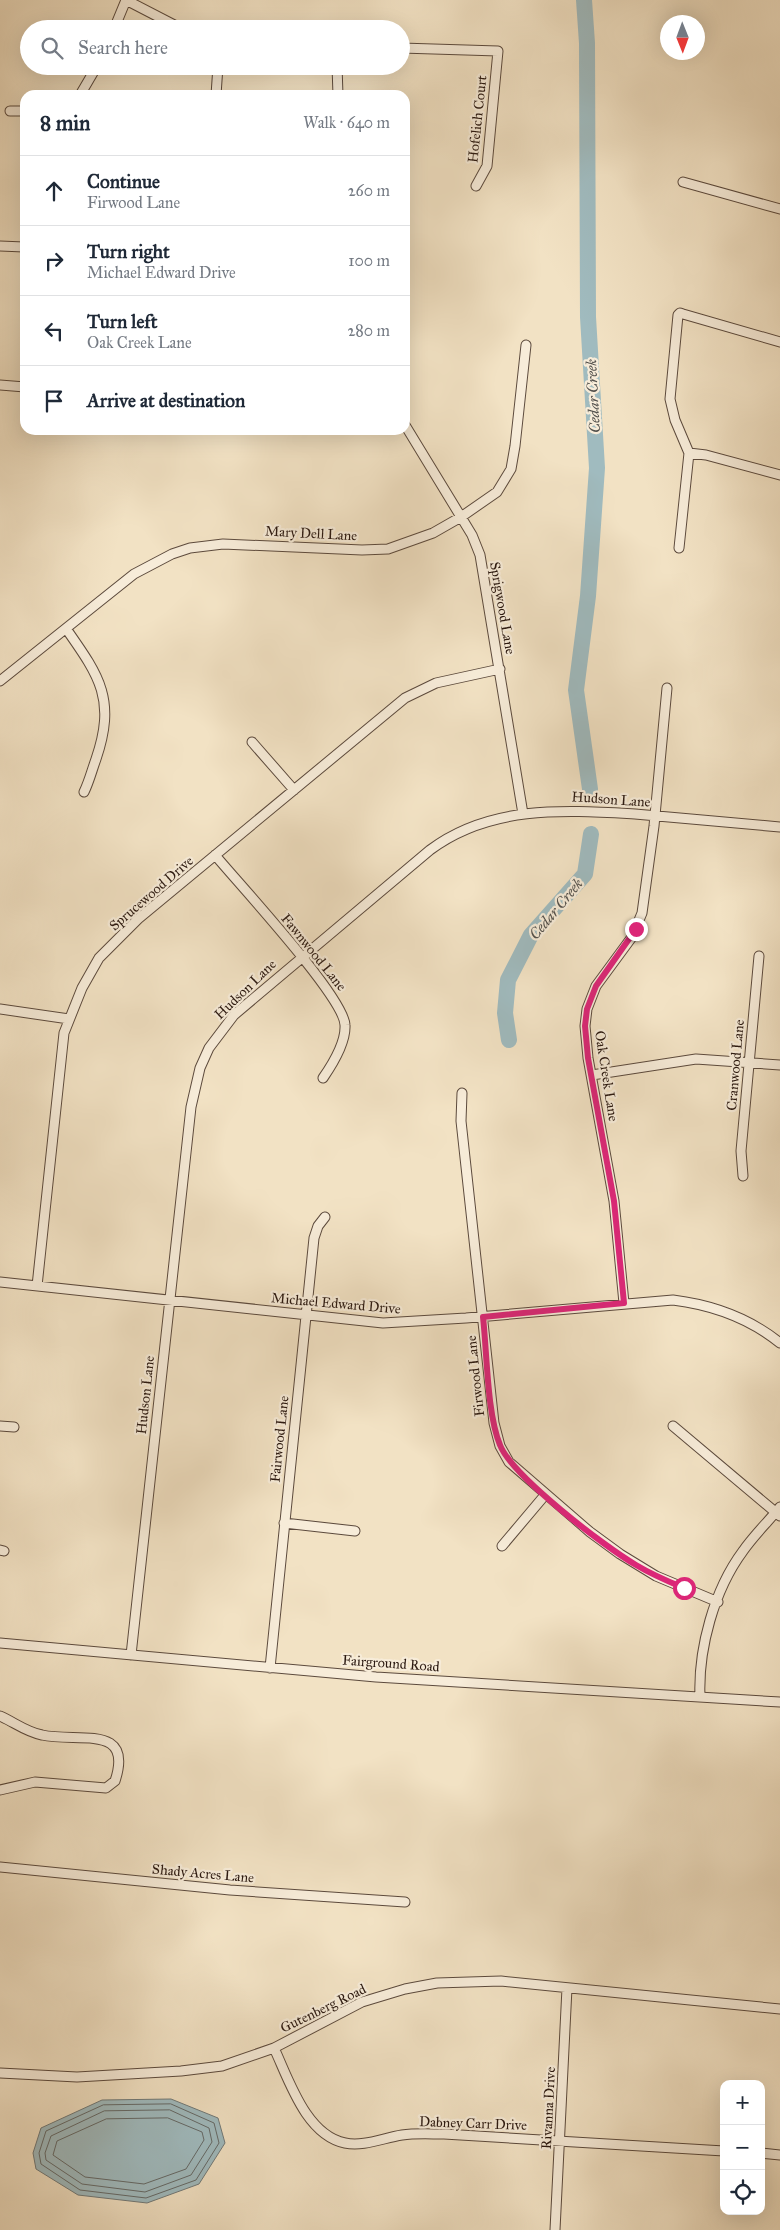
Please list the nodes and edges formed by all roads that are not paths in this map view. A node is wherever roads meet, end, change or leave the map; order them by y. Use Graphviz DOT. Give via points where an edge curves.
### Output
graph roads {
  1 [pos="126,0"];
  2 [pos="118,20"];
  3 [pos="165,20"];
  4 [pos="410,48"];
  5 [pos="92,75"];
  6 [pos="217,75"];
  7 [pos="337,75"];
  8 [pos="83,90"];
  9 [pos="216,90"];
  10 [pos="338,90"];
  11 [pos="10,110"];
  12 [pos="20,111"];
  13 [pos="683,182"];
  14 [pos="476,186"];
  15 [pos="780,209"];
  16 [pos="0,246"];
  17 [pos="20,247"];
  18 [pos="780,342"];
  19 [pos="526,345"];
  20 [pos="0,385"];
  21 [pos="20,387"];
  22 [pos="410,433"];
  23 [pos="689,453"];
  24 [pos="780,475"];
  25 [pos="461,517"];
  26 [pos="679,548"];
  27 [pos="67,630"];
  28 [pos="500,669"];
  29 [pos="0,681"];
  30 [pos="666,688"];
  31 [pos="252,742"];
  32 [pos="294,790"];
  33 [pos="84,792"];
  34 [pos="523,814"];
  35 [pos="655,816"];
  36 [pos="780,827"];
  37 [pos="215,856"];
  38 [pos="759,956"];
  39 [pos="301,957"];
  40 [pos="0,1009"];
  41 [pos="69,1019"];
  42 [pos="749,1062"];
  43 [pos="780,1065"];
  44 [pos="592,1075"];
  45 [pos="323,1078"];
  46 [pos="462,1093"];
  47 [pos="743,1176"];
  48 [pos="325,1217"];
  49 [pos="0,1282"];
  50 [pos="37,1286"];
  51 [pos="169,1301"];
  52 [pos="624,1303"];
  53 [pos="306,1316"];
  54 [pos="483,1317"];
  55 [pos="780,1343"];
  56 [pos="0,1426"];
  57 [pos="673,1426"];
  58 [pos="14,1428"];
  59 [pos="544,1495"];
  60 [pos="778,1512"];
  61 [pos="284,1523"];
  62 [pos="355,1531"];
  63 [pos="502,1546"];
  64 [pos="718,1602"];
  65 [pos="0,1643"];
  66 [pos="131,1655"];
  67 [pos="270,1668"];
  68 [pos="700,1697"];
  69 [pos="780,1702"];
  70 [pos="0,1716"];
  71 [pos="0,1790"];
  72 [pos="0,1867"];
  73 [pos="404,1902"];
  74 [pos="568,1988"];
  75 [pos="780,2009"];
  76 [pos="274,2048"];
  77 [pos="0,2073"];
  78 [pos="560,2141"];
  79 [pos="720,2151"];
  80 [pos="765,2154"];
  81 [pos="780,2155"];
  82 [pos="555,2230"];
  1 -- 2 [label="street"];
  1 -- 3 [label="street"];
  4 -- 14 [label="street, Hofelich Court" via="498,51 487,166"];
  5 -- 8 [label="street"];
  6 -- 9 [label="street"];
  7 -- 10 [label="street"];
  11 -- 12 [label="street"];
  13 -- 15 [label="street"];
  16 -- 17 [label="street"];
  18 -- 23 [label="street" via="680,313 670,399"];
  19 -- 25 [label="street, Mary Dell Lane" via="515,446 508,477 497,492"];
  20 -- 21 [label="street"];
  22 -- 25 [label="street, Sprigwood Lane"];
  23 -- 24 [label="street"];
  23 -- 26 [label="street"];
  25 -- 27 [label="street, Mary Dell Lane" via="433,533 388,549 223,544 190,548 134,574"];
  25 -- 28 [label="street, Sprigwood Lane" via="480,555"];
  27 -- 29 [label="street, Mary Dell Lane"];
  27 -- 33 [label="street" via="99,680 105,705 102,734"];
  28 -- 32 [label="street, Sprucewood Drive" via="414,692"];
  28 -- 34 [label="street, Sprigwood Lane"];
  30 -- 35 [label="street, Oak Creek Lane"];
  31 -- 32 [label="street"];
  32 -- 37 [label="street, Sprucewood Drive"];
  34 -- 35 [label="street, Hudson Lane" via="565,810"];
  34 -- 39 [label="street, Hudson Lane" via="487,820 446,838"];
  35 -- 36 [label="street, Hudson Lane"];
  35 -- 44 [label="street, Oak Creek Lane" via="642,913 632,937 596,986 587,1009 586,1045"];
  37 -- 39 [label="street, Fawnwood Lane"];
  37 -- 41 [label="street, Sprucewood Drive" via="138,919 99,958"];
  38 -- 42 [label="street, Cranwood Lane"];
  39 -- 45 [label="street, Fawnwood Lane" via="336,1001 344,1017 342,1044"];
  39 -- 51 [label="street, Hudson Lane" via="229,1020 209,1048 200,1068 191,1107"];
  40 -- 41 [label="street"];
  41 -- 50 [label="street, Sprucewood Drive" via="64,1033"];
  42 -- 43 [label="street"];
  42 -- 44 [label="street" via="680,1060"];
  42 -- 47 [label="street, Cranwood Lane" via="741,1151"];
  44 -- 52 [label="street, Oak Creek Lane" via="614,1201"];
  46 -- 54 [label="street, Firwood Lane" via="460,1121"];
  48 -- 53 [label="street, Fairwood Lane" via="314,1238"];
  49 -- 50 [label="street, Michael Edward Drive"];
  50 -- 51 [label="street, Michael Edward Drive"];
  51 -- 53 [label="street, Michael Edward Drive"];
  51 -- 66 [label="street, Hudson Lane"];
  52 -- 54 [label="street, Michael Edward Drive"];
  52 -- 55 [label="street, Michael Edward Drive" via="673,1300 701,1304 752,1323"];
  53 -- 54 [label="street, Michael Edward Drive" via="383,1323"];
  53 -- 61 [label="street, Fairwood Lane"];
  54 -- 59 [label="street, Firwood Lane" via="498,1439 509,1462"];
  56 -- 58 [label="street"];
  57 -- 60 [label="street"];
  59 -- 63 [label="street"];
  59 -- 64 [label="street, Firwood Lane" via="634,1564"];
  60 -- 64 [label="street" via="742,1552 729,1573"];
  61 -- 62 [label="street"];
  61 -- 67 [label="street, Fairwood Lane"];
  64 -- 68 [label="street" via="702,1650"];
  65 -- 66 [label="street, Fairground Road"];
  66 -- 67 [label="street, Fairground Road"];
  67 -- 68 [label="street, Fairground Road"];
  68 -- 69 [label="street, Fairground Road"];
  70 -- 71 [label="street" via="43,1736 109,1741 119,1755 115,1781 106,1788 35,1782"];
  72 -- 73 [label="street, Shady Acres Lane" via="230,1890"];
  74 -- 75 [label="street, Gutenberg Road"];
  74 -- 76 [label="street, Gutenberg Road" via="482,1981 438,1983 405,1989 362,2002"];
  74 -- 78 [label="street, Rivanna Drive"];
  76 -- 77 [label="street, Gutenberg Road" via="222,2066 181,2071 77,2077"];
  76 -- 78 [label="street, Dabney Carr Drive" via="310,2120 324,2134 345,2143 402,2135 444,2134"];
  78 -- 79 [label="street, Dabney Carr Drive"];
  78 -- 82 [label="street, Rivanna Drive"];
  80 -- 81 [label="street"];
}
